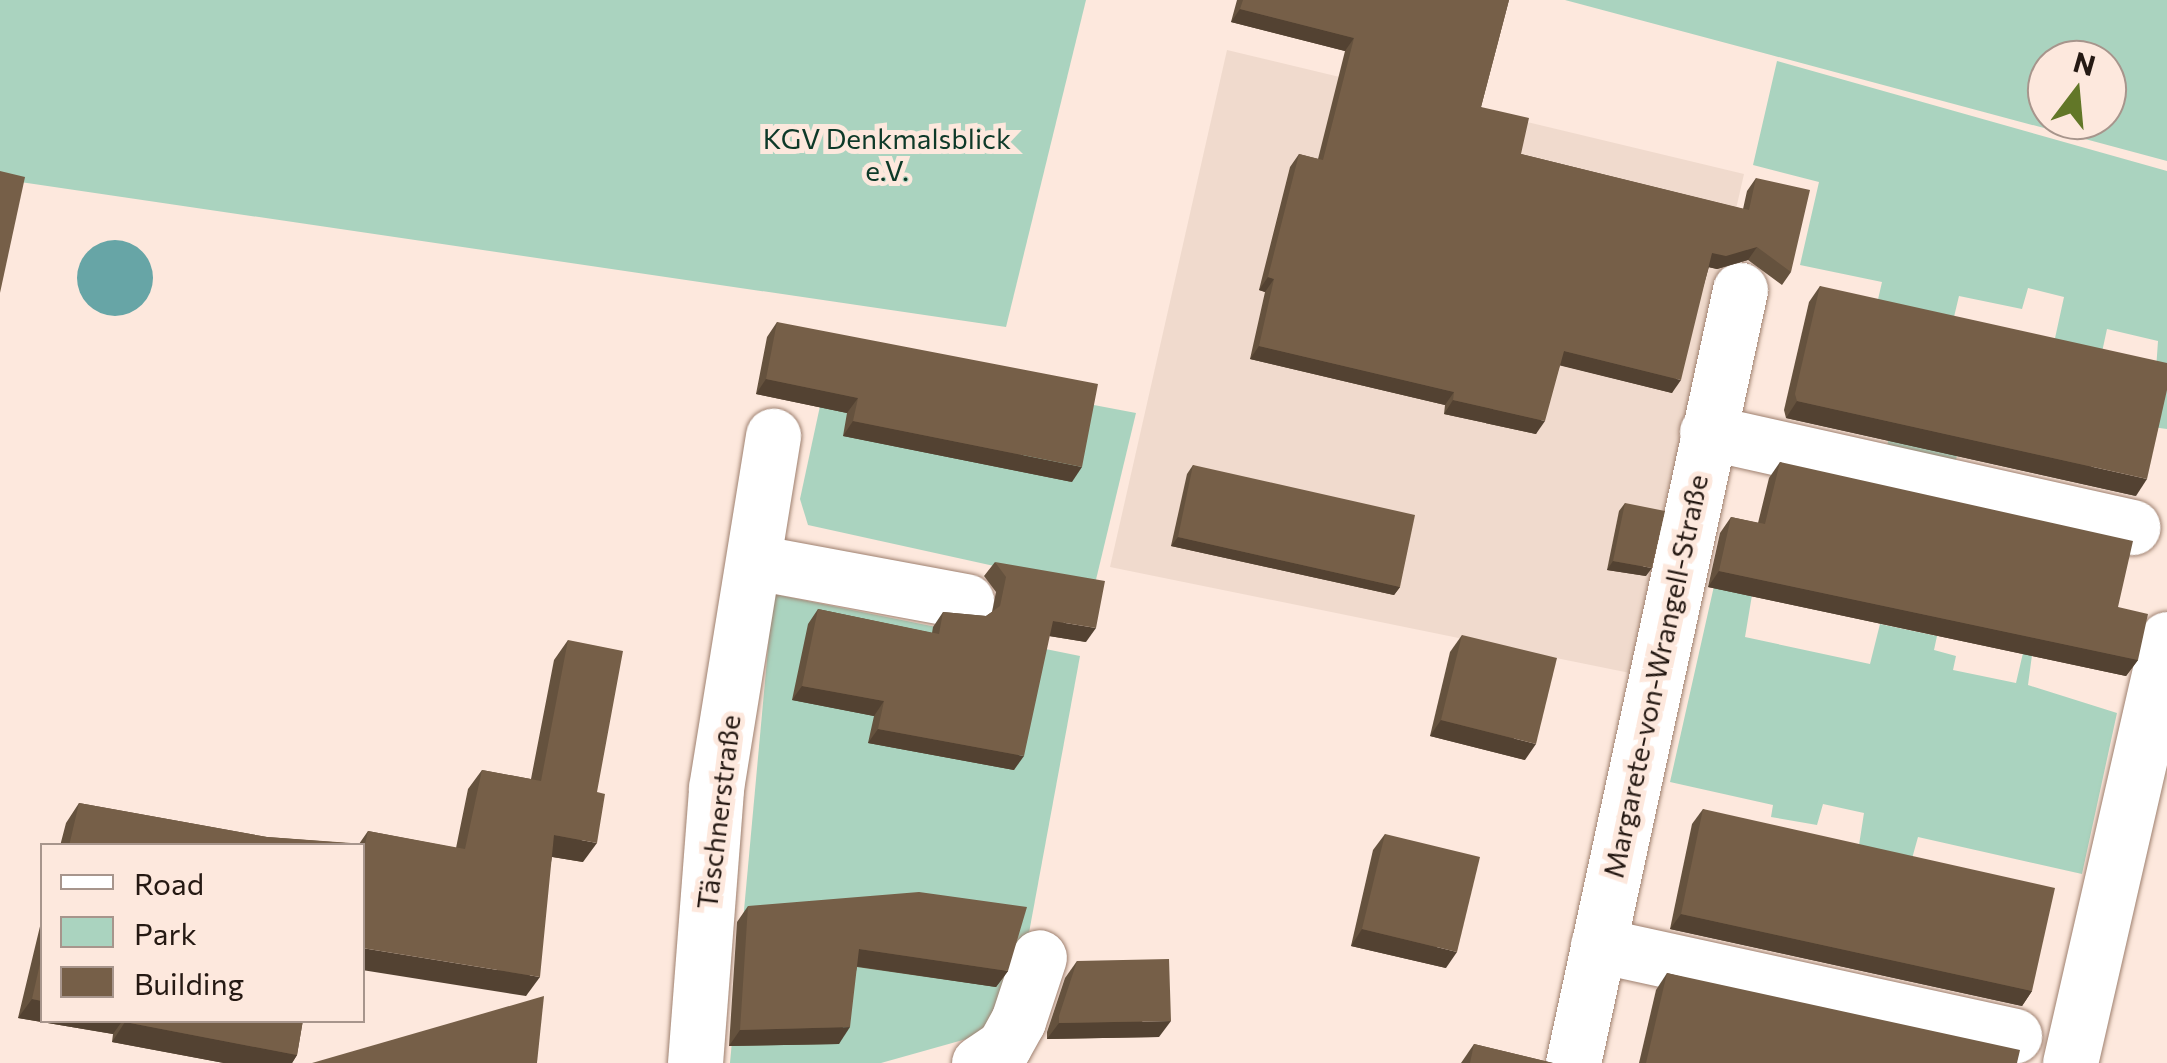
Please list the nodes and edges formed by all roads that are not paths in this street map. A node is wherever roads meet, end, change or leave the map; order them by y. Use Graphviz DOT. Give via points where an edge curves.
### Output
graph roads {
  1 [pos="1740,290"];
  2 [pos="1707,432"];
  3 [pos="773,436"];
  4 [pos="2133,527"];
  5 [pos="755,562"];
  6 [pos="966,601"];
  7 [pos="2167,639"];
  8 [pos="1598,946"];
  9 [pos="1039,957"];
  10 [pos="2014,1036"];
  11 [pos="695,1063"];
  12 [pos="979,1063"];
  13 [pos="1573,1063"];
  14 [pos="2070,1063"];
  1 -- 2 [label="street, Margarete-von-Wrangell-Straße"];
  2 -- 4 [label="street"];
  2 -- 8 [label="street, Margarete-von-Wrangell-Straße"];
  3 -- 5 [label="street, Täschnerstraße"];
  5 -- 6 [label="street"];
  5 -- 11 [label="street, Täschnerstraße" via="716,788"];
  7 -- 14 [label="street"];
  8 -- 10 [label="street"];
  8 -- 13 [label="street, Margarete-von-Wrangell-Straße"];
  9 -- 12 [label="street" via="1004,1046"];
}
